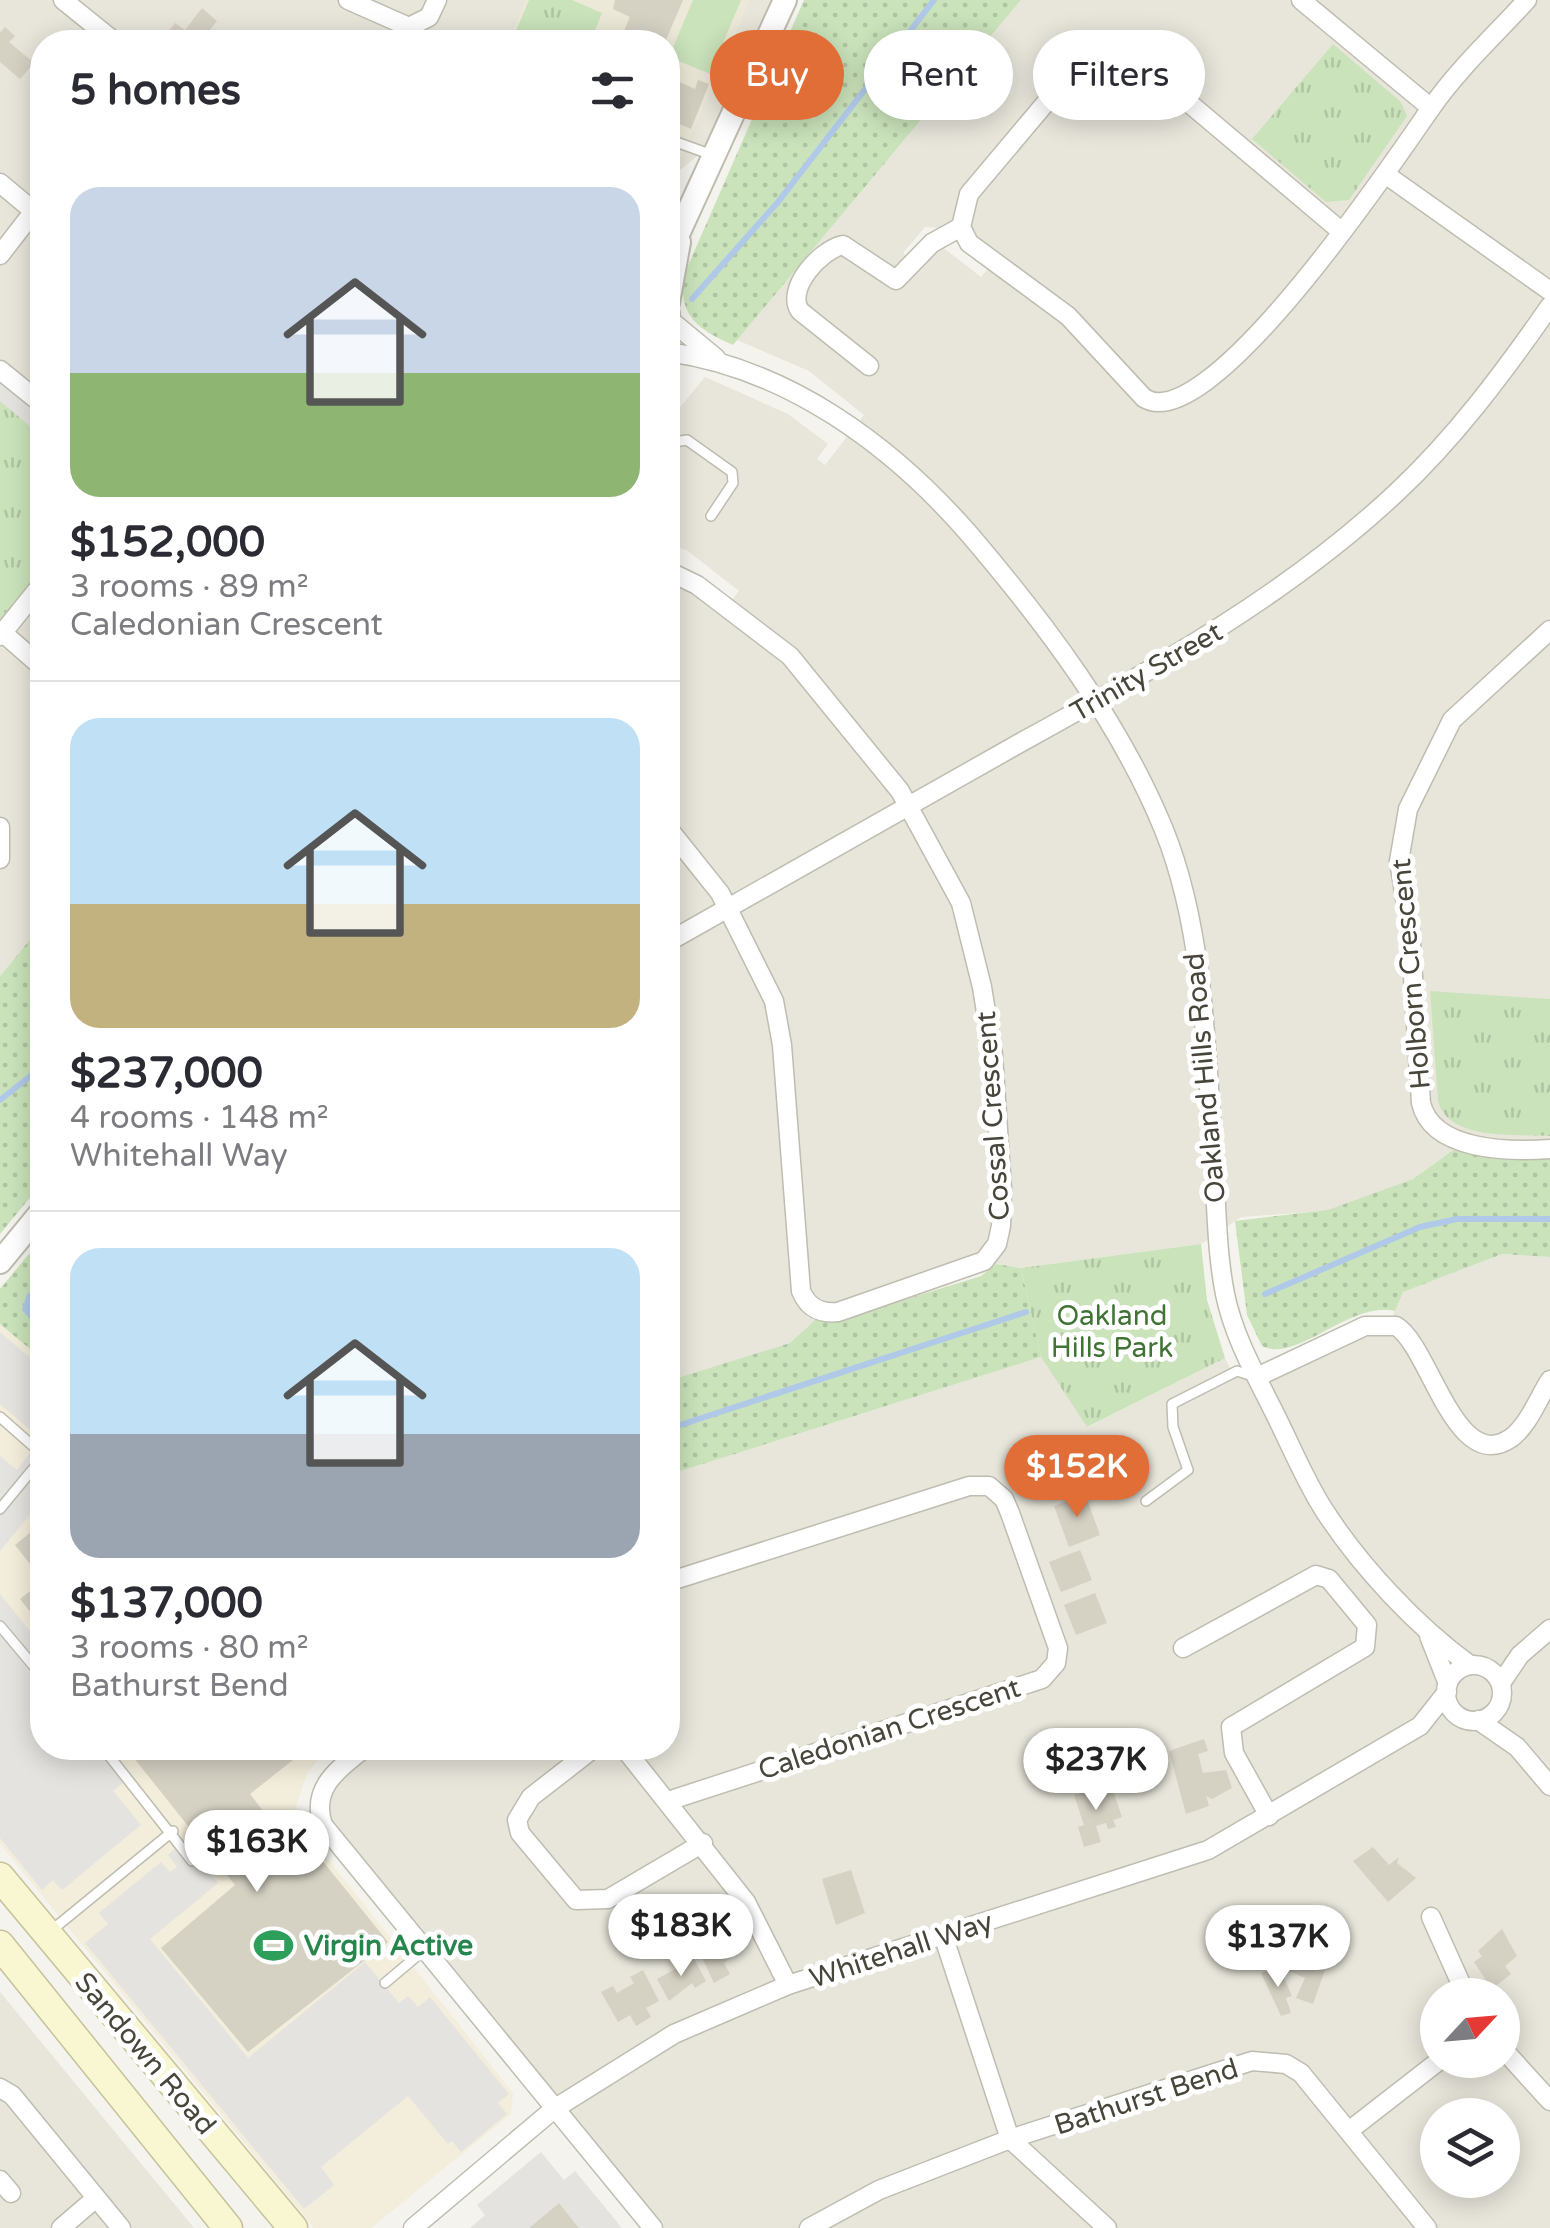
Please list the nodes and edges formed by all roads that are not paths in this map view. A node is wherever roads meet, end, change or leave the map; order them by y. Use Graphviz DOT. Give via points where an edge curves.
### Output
graph roads {
  1 [pos="63,0"];
  2 [pos="348,0"];
  3 [pos="437,0"];
  4 [pos="1301,0"];
  5 [pos="1527,0"];
  6 [pos="780,2"];
  7 [pos="101,30"];
  8 [pos="1431,108"];
  9 [pos="680,143"];
  10 [pos="714,156"];
  11 [pos="1384,174"];
  12 [pos="0,183"];
  13 [pos="30,208"];
  14 [pos="30,223"];
  15 [pos="962,228"];
  16 [pos="1342,232"];
  17 [pos="680,234"];
  18 [pos="0,255"];
  19 [pos="1550,291"];
  20 [pos="1550,306"];
  21 [pos="680,328"];
  22 [pos="680,353"];
  23 [pos="717,358"];
  24 [pos="869,366"];
  25 [pos="0,370"];
  26 [pos="30,394"];
  27 [pos="680,441"];
  28 [pos="711,516"];
  29 [pos="680,577"];
  30 [pos="30,599"];
  31 [pos="1550,630"];
  32 [pos="1,634"];
  33 [pos="30,657"];
  34 [pos="1095,701"];
  35 [pos="907,806"];
  36 [pos="0,827"];
  37 [pos="680,844"];
  38 [pos="0,859"];
  39 [pos="728,908"];
  40 [pos="680,935"];
  41 [pos="1550,1149"];
  42 [pos="30,1229"];
  43 [pos="0,1262"];
  44 [pos="1256,1378"];
  45 [pos="1550,1380"];
  46 [pos="0,1417"];
  47 [pos="30,1445"];
  48 [pos="30,1471"];
  49 [pos="1146,1501"];
  50 [pos="0,1509"];
  51 [pos="680,1578"];
  52 [pos="0,1626"];
  53 [pos="1550,1629"];
  54 [pos="1428,1635"];
  55 [pos="1183,1648"];
  56 [pos="1520,1655"];
  57 [pos="30,1662"];
  58 [pos="1478,1667"];
  59 [pos="1448,1688"];
  60 [pos="1501,1692"];
  61 [pos="1470,1719"];
  62 [pos="1420,1726"];
  63 [pos="1517,1747"];
  64 [pos="113,1760"];
  65 [pos="352,1760"];
  66 [pos="579,1760"];
  67 [pos="634,1760"];
  68 [pos="1550,1786"];
  69 [pos="668,1801"];
  70 [pos="1269,1816"];
  71 [pos="172,1831"];
  72 [pos="703,1844"];
  73 [pos="192,1861"];
  74 [pos="0,1877"];
  75 [pos="1430,1917"];
  76 [pos="46,1935"];
  77 [pos="944,1935"];
  78 [pos="0,1945"];
  79 [pos="423,1951"];
  80 [pos="1458,1978"];
  81 [pos="385,1984"];
  82 [pos="788,1985"];
  83 [pos="1520,2068"];
  84 [pos="1420,2076"];
  85 [pos="0,2088"];
  86 [pos="1550,2101"];
  87 [pos="554,2109"];
  88 [pos="1350,2130"];
  89 [pos="1010,2139"];
  90 [pos="96,2198"];
  91 [pos="60,2228"];
  92 [pos="120,2228"];
  93 [pos="228,2228"];
  94 [pos="293,2228"];
  95 [pos="413,2228"];
  96 [pos="654,2228"];
  97 [pos="809,2228"];
  98 [pos="1106,2228"];
  99 [pos="1427,2228"];
  1 -- 7 [label="street"];
  2 -- 3 [label="street" via="409,28 424,22"];
  4 -- 8 [label="street"];
  5 -- 8 [label="street"];
  6 -- 10 [label="street"];
  8 -- 11 [label="street"];
  9 -- 10 [label="lane"];
  10 -- 17 [label="street"];
  11 -- 16 [label="street"];
  11 -- 19 [label="street"];
  12 -- 13 [label="street"];
  14 -- 18 [label="street"];
  15 -- 16 [label="street" via="970,243 1068,316 1144,398 1160,405 1182,399 1224,367 1316,270"];
  15 -- 16 [label="street" via="969,194 1075,68 1108,49 1138,60"];
  15 -- 24 [label="street" via="943,234 896,280 843,245 830,249 796,288 800,312"];
  20 -- 34 [label="street, Trinity Street" via="1460,427 1364,522 1258,604"];
  21 -- 23 [label="street, Oakland Hills Road"];
  22 -- 23 [label="street, Oakland Hills Road"];
  23 -- 34 [label="street, Oakland Hills Road" via="822,407 928,490 1065,651"];
  25 -- 26 [label="street"];
  27 -- 28 [label="lane" via="732,472 733,483"];
  29 -- 35 [label="street" via="790,656"];
  30 -- 32 [label="street"];
  31 -- 41 [label="street, Holborn Crescent" via="1441,734 1408,809 1399,860 1427,1120 1448,1139"];
  32 -- 33 [label="street"];
  34 -- 35 [label="street, Trinity Street"];
  34 -- 44 [label="street, Oakland Hills Road" via="1164,830 1177,876 1199,975 1225,1294"];
  35 -- 39 [label="street, Trinity Street"];
  35 -- 39 [label="street, Cossal Crescent" via="961,903 982,987 1002,1189 1002,1226 984,1261 838,1312 808,1304 801,1291 779,1023 766,978"];
  36 -- 38 [label="street"];
  37 -- 39 [label="street"];
  39 -- 40 [label="street, Trinity Street"];
  42 -- 43 [label="street"];
  44 -- 45 [label="street" via="1365,1326 1389,1324 1412,1339 1454,1420 1474,1440 1494,1444 1512,1438"];
  44 -- 49 [label="lane" via="1238,1371 1172,1404 1188,1470"];
  44 -- 54 [label="street, Oakland Hills Road" via="1324,1510"];
  46 -- 47 [label="lane"];
  48 -- 50 [label="lane"];
  51 -- 69 [label="street, Caledonian Crescent" via="969,1486 989,1486 1010,1513 1058,1648 1056,1664 1042,1679"];
  52 -- 57 [label="lane"];
  53 -- 56 [label="street"];
  54 -- 58 [label="street, Oakland Hills Road"];
  54 -- 59 [label="street, Oakland Hills Road"];
  55 -- 70 [label="street" via="1316,1575 1329,1579 1367,1624 1365,1647 1233,1723 1234,1754"];
  56 -- 58 [label="street"];
  56 -- 60 [label="street"];
  58 -- 59 [label="street" via="1458,1670"];
  58 -- 60 [label="street"];
  59 -- 61 [label="street" via="1451,1708"];
  59 -- 62 [label="street, Whitehall Way"];
  60 -- 61 [label="street" via="1492,1714"];
  60 -- 63 [label="street"];
  61 -- 62 [label="street, Whitehall Way"];
  61 -- 63 [label="street"];
  62 -- 70 [label="street, Whitehall Way"];
  63 -- 68 [label="street"];
  64 -- 71 [label="lane"];
  65 -- 79 [label="street" via="323,1787 320,1816"];
  66 -- 72 [label="street" via="531,1797 517,1820 520,1833 576,1900 608,1899"];
  67 -- 69 [label="street"];
  69 -- 72 [label="street"];
  70 -- 77 [label="street, Whitehall Way" via="1208,1850"];
  71 -- 73 [label="lane"];
  71 -- 76 [label="lane"];
  72 -- 82 [label="street" via="746,1902"];
  74 -- 76 [label="main road, Sandown Road"];
  75 -- 80 [label="street"];
  76 -- 94 [label="main road, Sandown Road"];
  77 -- 82 [label="street, Whitehall Way"];
  77 -- 89 [label="street"];
  78 -- 93 [label="main road, Sandown Road"];
  79 -- 81 [label="lane"];
  79 -- 87 [label="street"];
  82 -- 87 [label="street, Whitehall Way" via="674,2034"];
  83 -- 86 [label="street"];
  84 -- 88 [label="street"];
  85 -- 90 [label="street"];
  87 -- 95 [label="street, Whitehall Way"];
  87 -- 96 [label="street"];
  88 -- 89 [label="street, Bathurst Bend" via="1301,2073 1286,2064 1252,2061"];
  88 -- 99 [label="street, Bathurst Bend"];
  89 -- 97 [label="street, Bathurst Bend" via="879,2190"];
  89 -- 98 [label="street"];
  90 -- 91 [label="street"];
  90 -- 92 [label="street"];
}
